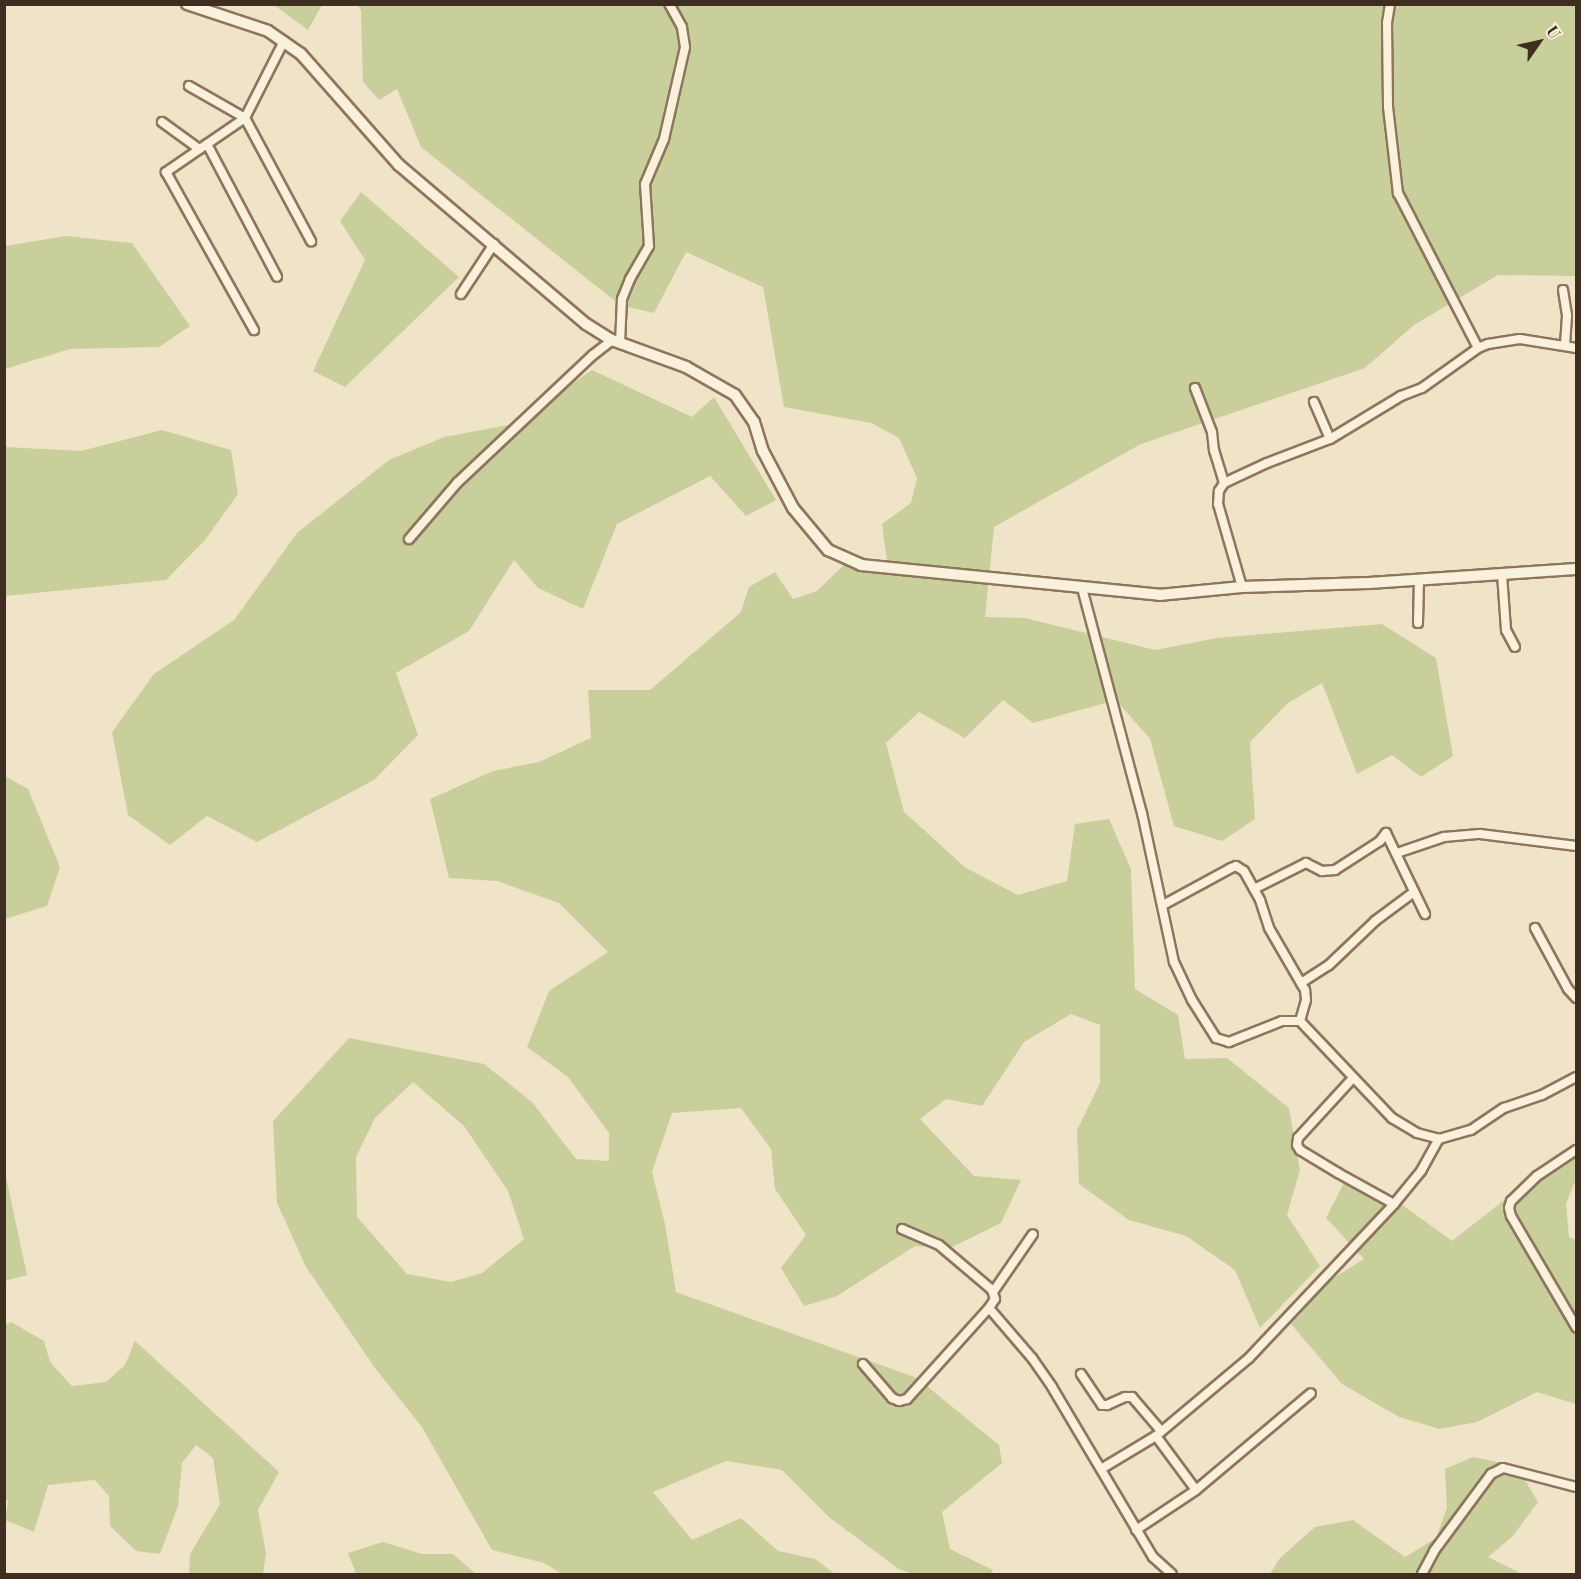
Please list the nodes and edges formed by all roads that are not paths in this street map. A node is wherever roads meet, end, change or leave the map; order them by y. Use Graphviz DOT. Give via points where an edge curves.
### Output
graph roads {
  1 [pos="188,4"];
  2 [pos="669,4"];
  3 [pos="1390,4"];
  4 [pos="284,41"];
  5 [pos="189,86"];
  6 [pos="246,118"];
  7 [pos="162,122"];
  8 [pos="203,147"];
  9 [pos="311,241"];
  10 [pos="494,244"];
  11 [pos="277,277"];
  12 [pos="1563,290"];
  13 [pos="461,294"];
  14 [pos="254,330"];
  15 [pos="616,341"];
  16 [pos="1566,345"];
  17 [pos="1478,348"];
  18 [pos="1576,348"];
  19 [pos="1195,388"];
  20 [pos="1314,402"];
  21 [pos="1330,439"];
  22 [pos="1224,483"];
  23 [pos="409,539"];
  24 [pos="1576,568"];
  25 [pos="1502,574"];
  26 [pos="1419,579"];
  27 [pos="1242,587"];
  28 [pos="1082,588"];
  29 [pos="1418,623"];
  30 [pos="1515,647"];
  31 [pos="1576,846"];
  32 [pos="1397,853"];
  33 [pos="1254,889"];
  34 [pos="1414,892"];
  35 [pos="1163,904"];
  36 [pos="1425,914"];
  37 [pos="1535,928"];
  38 [pos="1301,983"];
  39 [pos="1576,998"];
  40 [pos="1300,1021"];
  41 [pos="1576,1077"];
  42 [pos="1353,1078"];
  43 [pos="1438,1139"];
  44 [pos="1576,1150"];
  45 [pos="1394,1204"];
  46 [pos="902,1229"];
  47 [pos="1033,1234"];
  48 [pos="993,1292"];
  49 [pos="989,1308"];
  50 [pos="1576,1327"];
  51 [pos="863,1365"];
  52 [pos="1081,1374"];
  53 [pos="1311,1393"];
  54 [pos="1158,1433"];
  55 [pos="1101,1470"];
  56 [pos="1576,1487"];
  57 [pos="1196,1490"];
  58 [pos="1136,1530"];
  59 [pos="1172,1575"];
  60 [pos="1422,1575"];
  1 -- 4 [label="street" via="268,31"];
  2 -- 15 [label="street" via="682,27 685,47 664,139 645,183 649,246 622,299"];
  3 -- 17 [label="street" via="1388,107 1398,193"];
  4 -- 6 [label="street"];
  4 -- 10 [label="street" via="318,72 399,165"];
  5 -- 6 [label="street"];
  6 -- 8 [label="street"];
  6 -- 9 [label="street"];
  7 -- 8 [label="street"];
  8 -- 11 [label="street"];
  8 -- 14 [label="street" via="166,172"];
  10 -- 13 [label="street"];
  10 -- 15 [label="street" via="586,324"];
  12 -- 16 [label="street"];
  15 -- 23 [label="street" via="593,355 457,483"];
  15 -- 28 [label="street" via="686,367 735,395 754,422 763,451 793,508 828,550 861,566"];
  16 -- 17 [label="street" via="1520,339"];
  16 -- 18 [label="street"];
  17 -- 21 [label="street" via="1428,385"];
  19 -- 22 [label="street" via="1212,432"];
  20 -- 21 [label="street"];
  21 -- 22 [label="street"];
  22 -- 27 [label="street" via="1218,504"];
  24 -- 25 [label="street"];
  25 -- 26 [label="street"];
  25 -- 30 [label="street" via="1506,630"];
  26 -- 27 [label="street"];
  26 -- 29 [label="street"];
  27 -- 28 [label="street" via="1159,595"];
  28 -- 35 [label="street"];
  31 -- 32 [label="street" via="1480,834 1444,837"];
  32 -- 33 [label="street" via="1384,833 1380,841 1335,870 1322,871 1306,863"];
  32 -- 34 [label="street"];
  33 -- 35 [label="street" via="1244,871 1236,866"];
  33 -- 38 [label="street" via="1269,928"];
  34 -- 36 [label="street"];
  34 -- 38 [label="street" via="1375,921 1329,965"];
  35 -- 40 [label="street" via="1174,962 1192,1000 1220,1041 1234,1041 1281,1021"];
  37 -- 39 [label="street"];
  38 -- 40 [label="street" via="1306,1000"];
  40 -- 42 [label="street"];
  41 -- 43 [label="street" via="1542,1095 1504,1108 1471,1130"];
  42 -- 43 [label="street" via="1392,1118 1417,1133"];
  42 -- 45 [label="street" via="1298,1138 1297,1145 1322,1164"];
  43 -- 45 [label="street" via="1421,1171"];
  44 -- 50 [label="street" via="1537,1176 1510,1201 1509,1208"];
  45 -- 54 [label="street" via="1249,1358"];
  46 -- 48 [label="street" via="951,1254"];
  47 -- 48 [label="street"];
  48 -- 49 [label="street" via="995,1299"];
  49 -- 51 [label="street" via="907,1399 892,1398"];
  49 -- 55 [label="street" via="1041,1371"];
  52 -- 54 [label="street" via="1102,1405 1132,1397"];
  53 -- 57 [label="street"];
  54 -- 55 [label="street"];
  54 -- 57 [label="street"];
  55 -- 58 [label="street"];
  56 -- 60 [label="street" via="1503,1468 1491,1474 1434,1551"];
  57 -- 58 [label="street"];
  58 -- 59 [label="street"];
}
